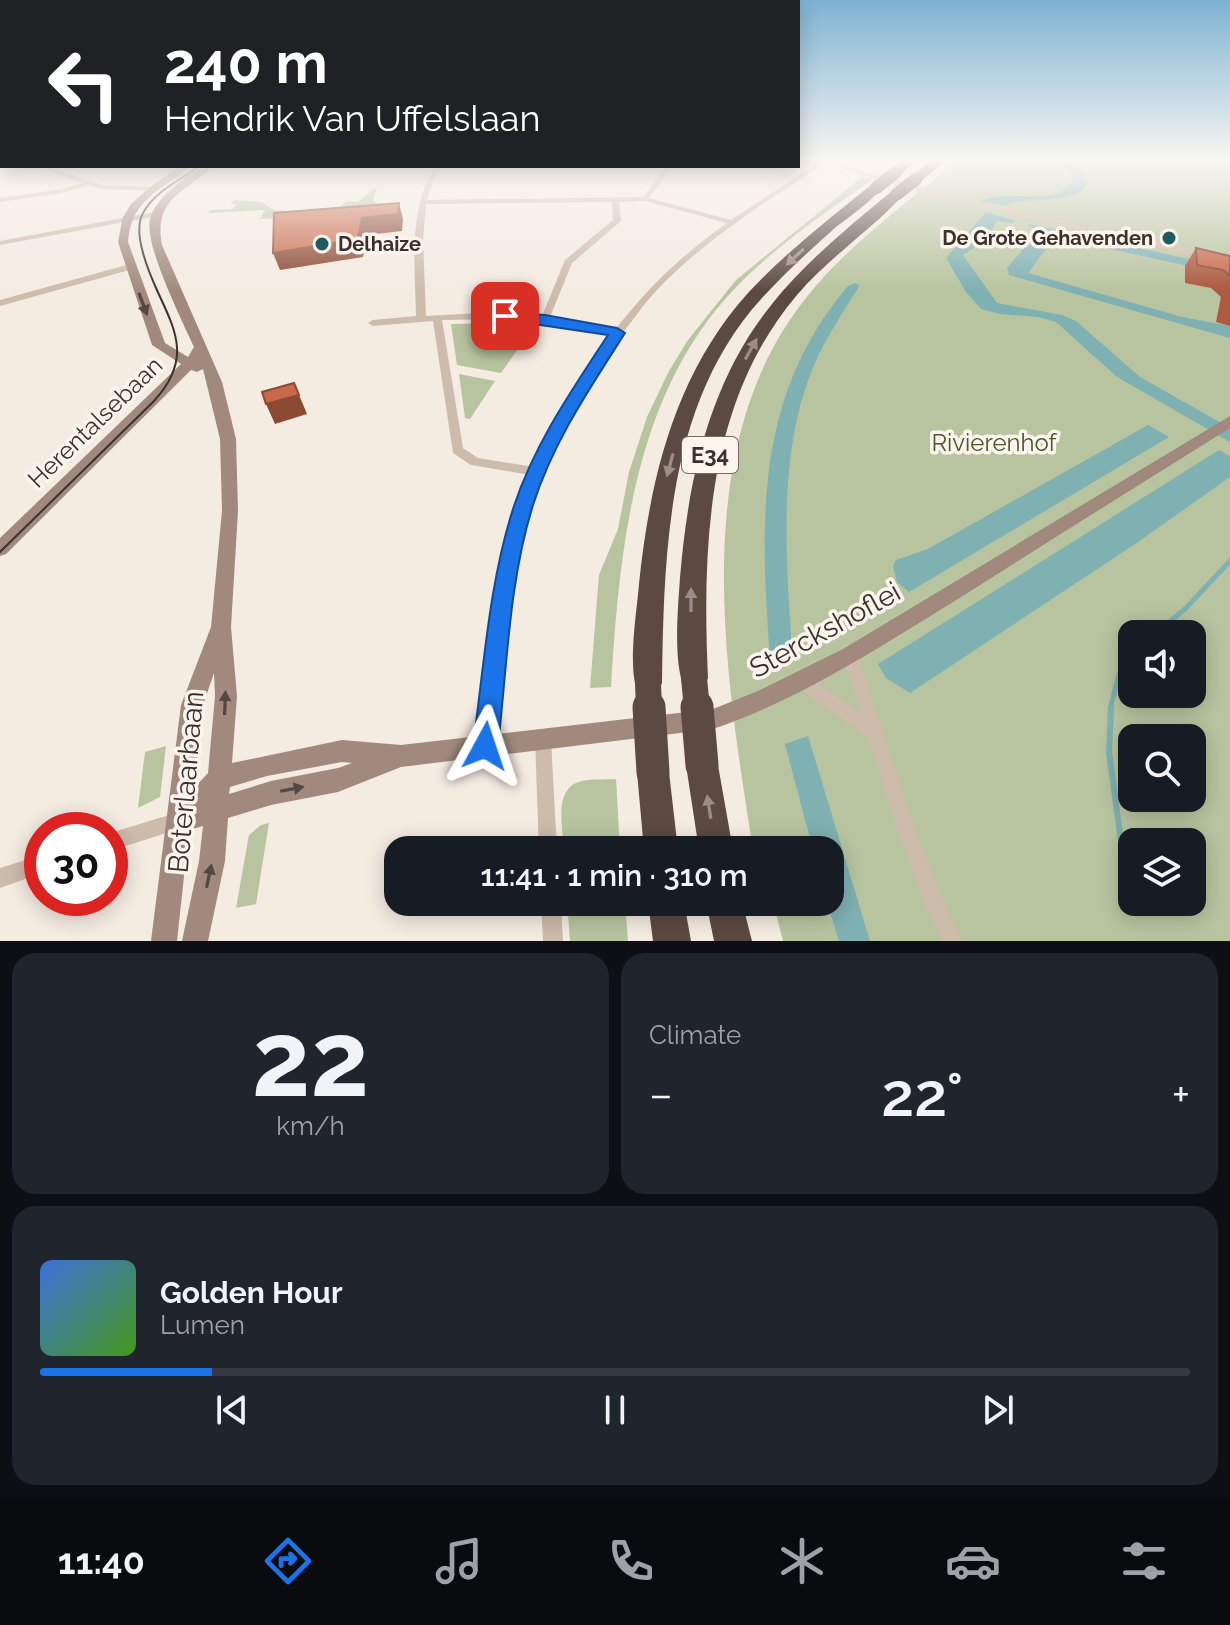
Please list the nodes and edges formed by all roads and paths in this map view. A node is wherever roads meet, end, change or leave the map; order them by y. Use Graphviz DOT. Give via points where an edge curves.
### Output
graph roads {
  1 [pos="422,202"];
  2 [pos="137,203"];
  3 [pos="164,203"];
  4 [pos="615,203"];
  5 [pos="660,203"];
  6 [pos="759,203"];
  7 [pos="853,203"];
  8 [pos="877,203"];
  9 [pos="973,203"];
  10 [pos="155,214"];
  11 [pos="126,218"];
  12 [pos="731,222"];
  13 [pos="0,243"];
  14 [pos="1230,262"];
  15 [pos="130,267"];
  16 [pos="0,303"];
  17 [pos="437,317"];
  18 [pos="421,318"];
  19 [pos="545,319"];
  20 [pos="373,323"];
  21 [pos="617,333"];
  22 [pos="201,346"];
  23 [pos="190,365"];
  24 [pos="215,382"];
  25 [pos="1222,426"];
  26 [pos="536,472"];
  27 [pos="0,549"];
  28 [pos="221,627"];
  29 [pos="850,655"];
  30 [pos="802,681"];
  31 [pos="873,732"];
  32 [pos="543,739"];
  33 [pos="485,746"];
  34 [pos="401,756"];
  35 [pos="219,778"];
  36 [pos="217,810"];
  37 [pos="179,821"];
  38 [pos="547,836"];
  39 [pos="660,836"];
  40 [pos="714,836"];
  41 [pos="128,837"];
  42 [pos="24,870"];
  43 [pos="0,878"];
  44 [pos="552,916"];
  45 [pos="668,916"];
  46 [pos="727,916"];
  47 [pos="164,941"];
  48 [pos="195,941"];
  49 [pos="553,941"];
  50 [pos="672,941"];
  51 [pos="733,941"];
  52 [pos="953,941"];
  1 -- 18 [label="street"];
  2 -- 11 [label="main road"];
  3 -- 10 [label="main road"];
  4 -- 19 [label="street" via="617,221 568,262"];
  5 -- 12 [label="street"];
  6 -- 12 [label="street"];
  7 -- 39 [label="highway, E34, one-way, bridge" via="761,289 721,340 701,375 670,462 651,574 648,683"];
  40 -- 8 [label="highway, E34, one-way, bridge" via="694,678 691,582 700,503 719,418 749,351 786,298"];
  9 -- 14 [label="street"];
  10 -- 11 [label="street"];
  10 -- 22 [label="main road" via="157,245"];
  11 -- 13 [label="street"];
  11 -- 15 [label="main road, Herentalsebaan" via="123,242"];
  12 -- 21 [label="street" via="660,282"];
  15 -- 16 [label="street"];
  15 -- 23 [label="main road, Herentalsebaan, one-way" via="159,345"];
  17 -- 18 [label="street"];
  17 -- 19 [label="street"];
  17 -- 26 [label="street" via="457,450 475,462"];
  18 -- 20 [label="street"];
  19 -- 21 [label="street"];
  21 -- 26 [label="street" via="566,410"];
  22 -- 23 [label="main road, Herentalsebaan"];
  22 -- 24 [label="main road, Boterlaarbaan"];
  23 -- 24 [label="main road"];
  23 -- 27 [label="main road, Herentalsebaan"];
  24 -- 28 [label="main road, Boterlaarbaan" via="225,418 229,473"];
  25 -- 29 [label="main road, Sterckshoflei"];
  26 -- 33 [label="street" via="509,561"];
  35 -- 28 [label="main road, Boterlaarbaan, one-way" via="226,696"];
  28 -- 37 [label="main road, Boterlaarbaan" via="192,705"];
  29 -- 30 [label="main road, Sterckshoflei"];
  29 -- 31 [label="street"];
  30 -- 31 [label="street"];
  30 -- 32 [label="main road, Sterckshoflei" via="713,719"];
  31 -- 52 [label="street"];
  32 -- 33 [label="main road, Sterckshoflei"];
  32 -- 38 [label="street"];
  33 -- 34 [label="main road, Sterckshoflei"];
  34 -- 35 [label="main road, Sterckshoflei" via="342,751"];
  36 -- 34 [label="main road, Sterckshoflei, one-way" via="338,780"];
  35 -- 36 [label="main road, Boterlaarbaan"];
  35 -- 37 [label="main road"];
  36 -- 37 [label="main road, Sterckshoflei"];
  48 -- 36 [label="main road, Boterlaarbaan, one-way"];
  37 -- 41 [label="street, Sterckshoflei"];
  37 -- 47 [label="main road, Boterlaarbaan"];
  42 -- 43 [label="street"];
  44 -- 49 [label="street"];
  45 -- 50 [label="highway"];
  46 -- 51 [label="highway"];
}
